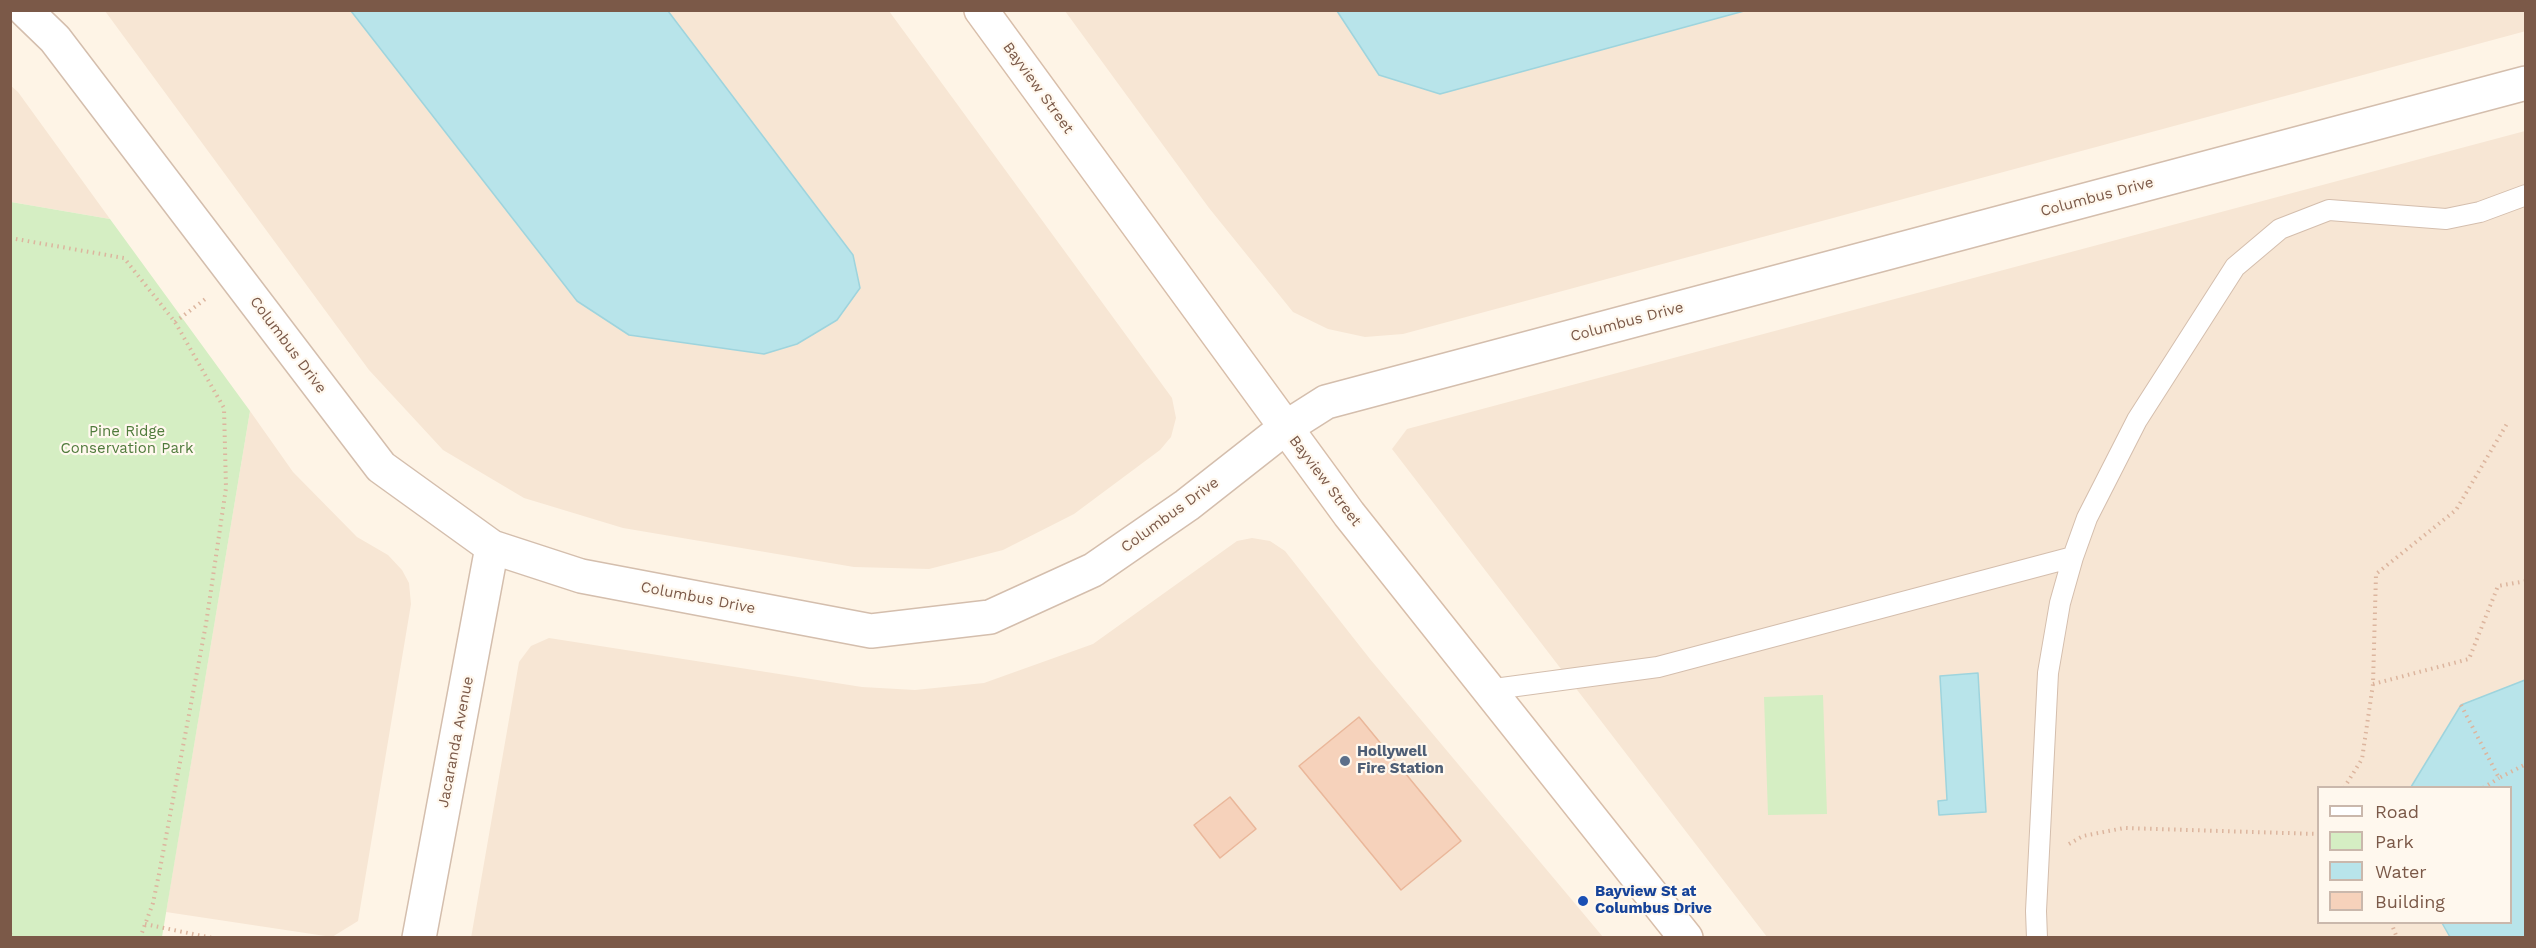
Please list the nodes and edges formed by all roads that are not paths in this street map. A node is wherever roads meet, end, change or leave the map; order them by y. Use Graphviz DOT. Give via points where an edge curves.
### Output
graph roads {
  1 [pos="25,10"];
  2 [pos="981,10"];
  3 [pos="2526,83"];
  4 [pos="2526,195"];
  5 [pos="1285,428"];
  6 [pos="492,547"];
  7 [pos="2073,557"];
  8 [pos="1487,690"];
  9 [pos="419,938"];
  10 [pos="1686,938"];
  11 [pos="2037,938"];
  1 -- 6 [label="street, Columbus Drive" via="55,39 381,467"];
  2 -- 5 [label="street, Bayview Street"];
  3 -- 5 [label="street, Columbus Drive" via="1326,402"];
  4 -- 7 [label="lane" via="2480,212 2446,219 2329,210 2280,229 2235,267 2138,420 2087,518"];
  5 -- 6 [label="street, Columbus Drive" via="1187,505 1093,570 990,617 871,631 581,576"];
  5 -- 8 [label="street, Bayview Street"];
  6 -- 9 [label="street, Jacaranda Avenue"];
  7 -- 8 [label="lane" via="1658,667"];
  7 -- 11 [label="lane" via="2060,603 2048,673"];
  8 -- 10 [label="street, Bayview Street"];
}
